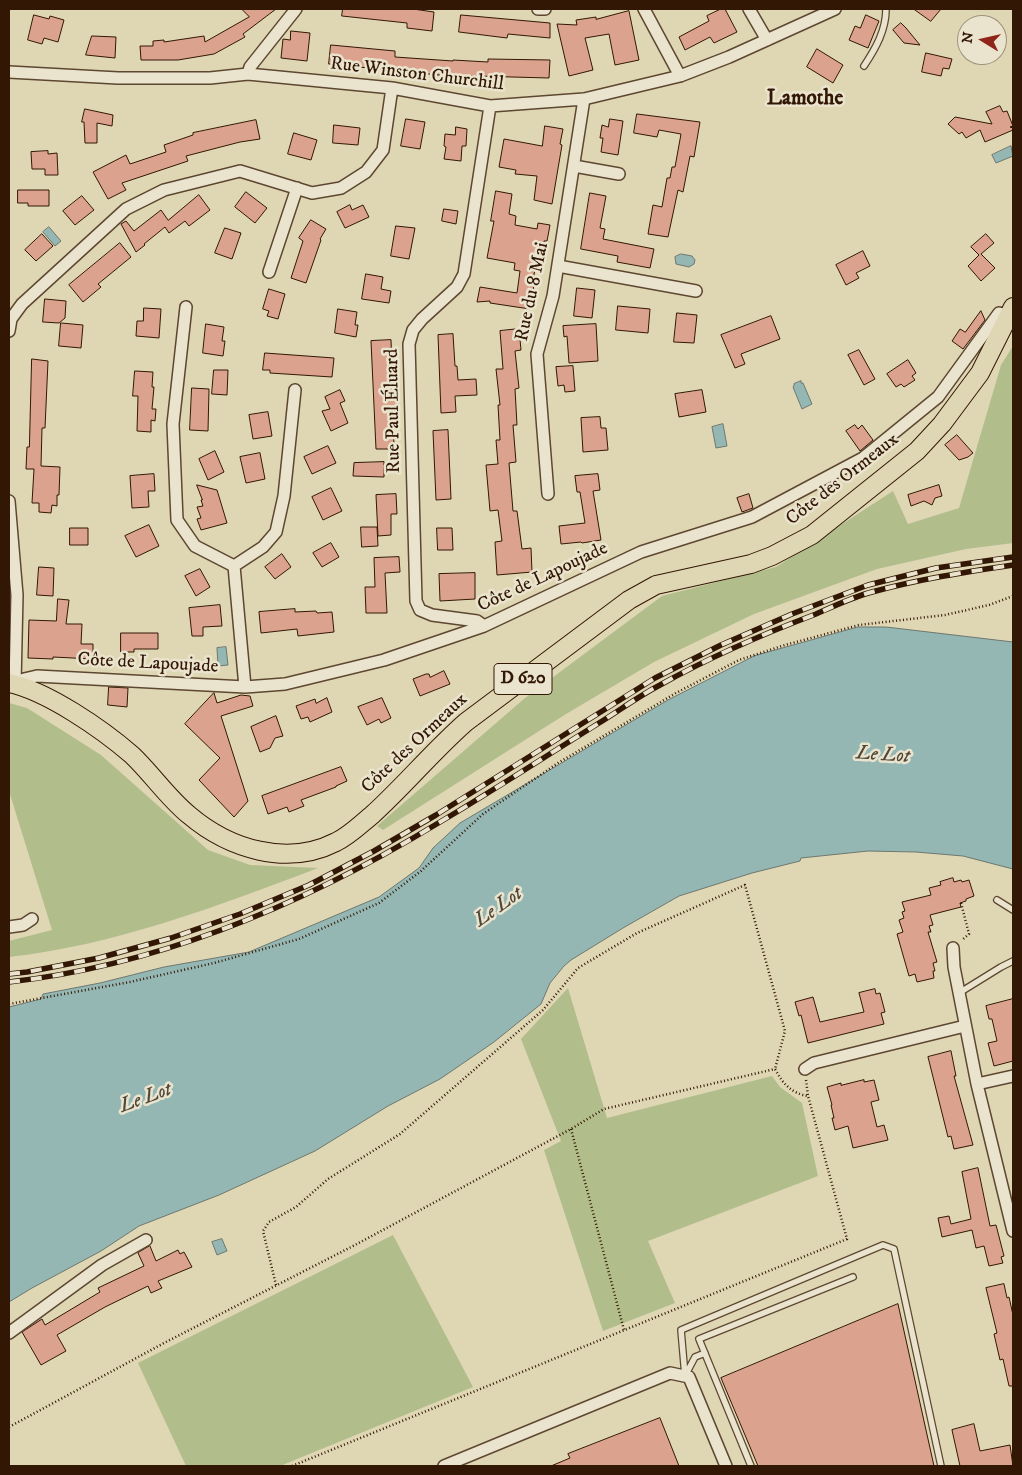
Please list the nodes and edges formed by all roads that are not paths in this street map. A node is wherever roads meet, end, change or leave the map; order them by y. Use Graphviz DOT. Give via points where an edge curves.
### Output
graph roads {
  1 [pos="296,9"];
  2 [pos="538,9"];
  3 [pos="545,9"];
  4 [pos="644,9"];
  5 [pos="749,9"];
  6 [pos="834,9"];
  7 [pos="886,9"];
  8 [pos="767,40"];
  9 [pos="864,66"];
  10 [pos="9,72"];
  11 [pos="248,74"];
  12 [pos="680,76"];
  13 [pos="392,88"];
  14 [pos="584,99"];
  15 [pos="490,106"];
  16 [pos="574,166"];
  17 [pos="619,174"];
  18 [pos="297,188"];
  19 [pos="558,266"];
  20 [pos="269,272"];
  21 [pos="696,291"];
  22 [pos="186,307"];
  23 [pos="1011,311"];
  24 [pos="10,320"];
  25 [pos="294,390"];
  26 [pos="548,494"];
  27 [pos="9,501"];
  28 [pos="234,566"];
  29 [pos="484,626"];
  30 [pos="12,683"];
  31 [pos="245,687"];
  32 [pos="997,900"];
  33 [pos="1013,910"];
  34 [pos="32,919"];
  35 [pos="9,927"];
  36 [pos="953,948"];
  37 [pos="1013,962"];
  38 [pos="959,993"];
  39 [pos="965,1026"];
  40 [pos="805,1069"];
  41 [pos="1013,1076"];
  42 [pos="977,1084"];
  43 [pos="1013,1231"];
  44 [pos="146,1240"];
  45 [pos="853,1277"];
  46 [pos="9,1332"];
  47 [pos="705,1353"];
  48 [pos="685,1376"];
  49 [pos="444,1466"];
  50 [pos="726,1466"];
  51 [pos="751,1466"];
  52 [pos="941,1466"];
  1 -- 11 [label="street" via="250,67"];
  2 -- 3 [label="street"];
  4 -- 12 [label="street"];
  5 -- 8 [label="street"];
  6 -- 8 [label="street, Rue Winston Churchill"];
  7 -- 9 [label="lane" via="886,23"];
  8 -- 12 [label="street, Rue Winston Churchill"];
  10 -- 11 [label="street, Rue Winston Churchill" via="118,78 210,78"];
  11 -- 13 [label="street, Rue Winston Churchill"];
  12 -- 14 [label="street, Rue Winston Churchill"];
  13 -- 15 [label="street, Rue Winston Churchill"];
  13 -- 18 [label="street" via="383,150 366,172 341,188 312,193"];
  14 -- 15 [label="street, Rue Winston Churchill"];
  14 -- 16 [label="street, Rue du 8 Mai"];
  15 -- 29 [label="street, Rue Paul Éluard" via="464,274 458,287 413,330 409,344 416,601 420,610 432,615 478,621"];
  16 -- 17 [label="street"];
  16 -- 19 [label="street, Rue du 8 Mai"];
  18 -- 20 [label="street"];
  18 -- 24 [label="street" via="240,171 164,190 126,209 22,304"];
  19 -- 21 [label="street"];
  19 -- 26 [label="street, Rue du 8 Mai" via="537,354"];
  22 -- 28 [label="street" via="172,424 177,520 195,546"];
  23 -- 29 [label="street, Côte de Lapoujade" via="999,312 938,397 863,458 752,517 641,552"];
  23 -- 30 [label="main road, Côte des Ormeaux / D 620" via="980,373 942,424 916,451 812,535 758,561 656,585 629,600 466,722 360,826 337,842 314,851 281,854 255,851 225,840 189,816 132,756 105,734 73,712"];
  25 -- 28 [label="street" via="284,496 276,532 263,547"];
  27 -- 30 [label="street" via="17,595"];
  28 -- 31 [label="street"];
  29 -- 31 [label="street, Côte de Lapoujade" via="384,660 286,684"];
  30 -- 31 [label="street, Côte de Lapoujade" via="37,676"];
  32 -- 33 [label="lane"];
  34 -- 35 [label="street" via="23,926"];
  36 -- 38 [label="street"];
  37 -- 38 [label="lane"];
  38 -- 39 [label="street"];
  39 -- 40 [label="street"];
  39 -- 42 [label="street"];
  41 -- 42 [label="street"];
  42 -- 43 [label="street"];
  44 -- 46 [label="street" via="102,1265"];
  45 -- 47 [label="lane" via="699,1339"];
  47 -- 48 [label="lane" via="695,1357"];
  47 -- 51 [label="lane"];
  48 -- 49 [label="street" via="670,1373"];
  48 -- 50 [label="street" via="689,1377"];
  48 -- 52 [label="lane" via="681,1330 883,1245 894,1249"];
}
